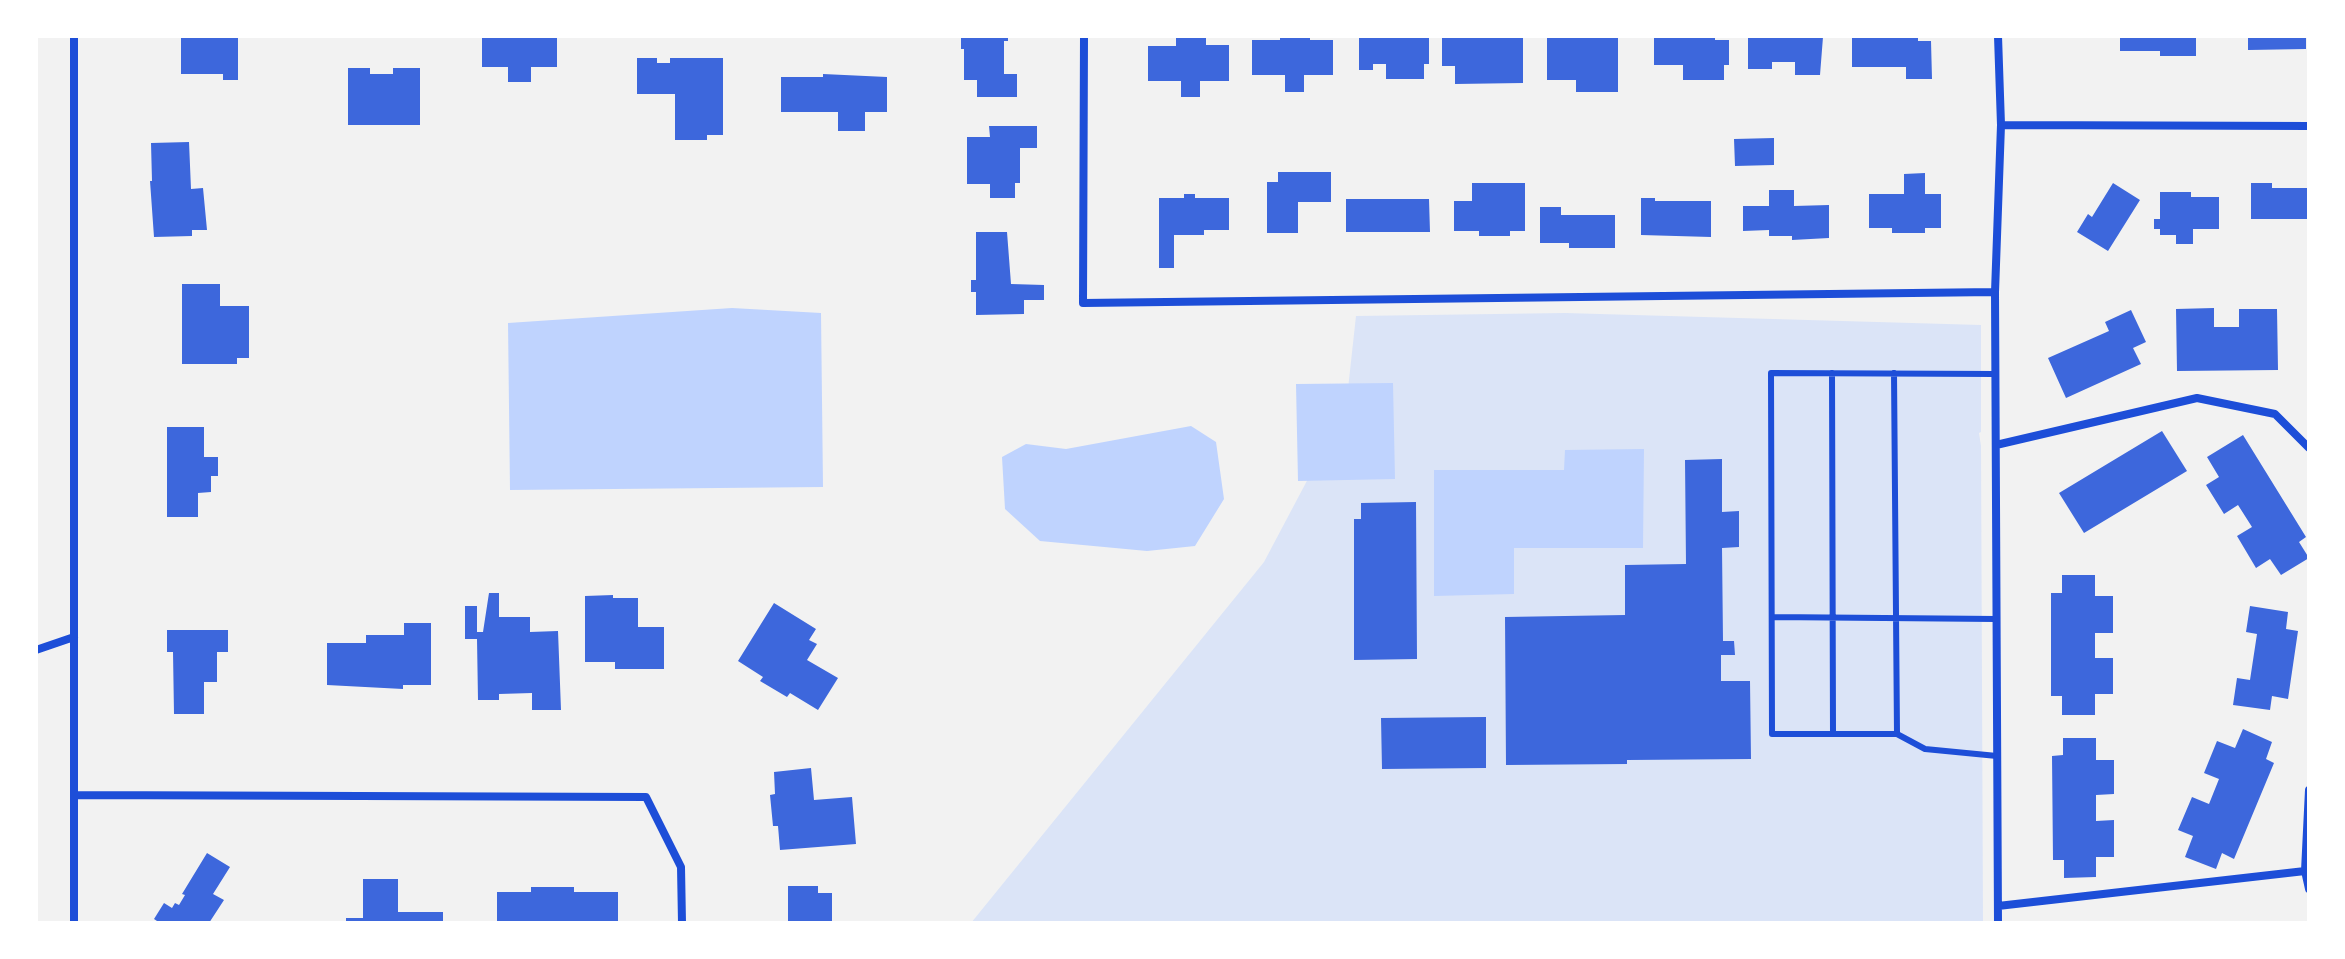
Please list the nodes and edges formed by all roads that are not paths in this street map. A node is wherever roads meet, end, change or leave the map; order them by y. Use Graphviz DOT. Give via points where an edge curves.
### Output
graph roads {
  1 [pos="74,36"];
  2 [pos="1084,36"];
  3 [pos="1998,36"];
  4 [pos="2001,125"];
  5 [pos="2309,126"];
  6 [pos="1995,292"];
  7 [pos="1832,373"];
  8 [pos="1894,373"];
  9 [pos="1995,374"];
  10 [pos="1996,445"];
  11 [pos="2309,448"];
  12 [pos="1772,617"];
  13 [pos="1834,618"];
  14 [pos="1896,618"];
  15 [pos="1996,619"];
  16 [pos="74,637"];
  17 [pos="36,650"];
  18 [pos="1833,734"];
  19 [pos="1897,734"];
  20 [pos="1997,756"];
  21 [pos="2309,790"];
  22 [pos="74,795"];
  23 [pos="2305,871"];
  24 [pos="2309,889"];
  25 [pos="1998,906"];
  26 [pos="74,923"];
  27 [pos="682,923"];
  28 [pos="1998,923"];
  1 -- 16 [label="street"];
  2 -- 6 [label="street" via="1083,303"];
  3 -- 4 [label="street"];
  4 -- 5 [label="street"];
  4 -- 6 [label="street"];
  6 -- 9 [label="street"];
  7 -- 8 [label="lane"];
  7 -- 12 [label="lane" via="1771,373"];
  7 -- 13 [label="lane"];
  8 -- 9 [label="lane"];
  8 -- 14 [label="lane"];
  9 -- 10 [label="street"];
  10 -- 11 [label="street" via="2197,398 2275,414"];
  10 -- 15 [label="street"];
  12 -- 13 [label="lane"];
  12 -- 18 [label="lane" via="1772,734"];
  13 -- 14 [label="lane"];
  13 -- 18 [label="lane"];
  14 -- 15 [label="lane"];
  14 -- 19 [label="lane"];
  15 -- 20 [label="street"];
  16 -- 17 [label="street"];
  16 -- 22 [label="street"];
  18 -- 19 [label="lane"];
  19 -- 20 [label="lane" via="1925,749"];
  20 -- 25 [label="street"];
  21 -- 23 [label="street"];
  22 -- 26 [label="street"];
  22 -- 27 [label="street" via="646,797 681,867"];
  23 -- 24 [label="street"];
  23 -- 25 [label="street"];
  25 -- 28 [label="street"];
}
